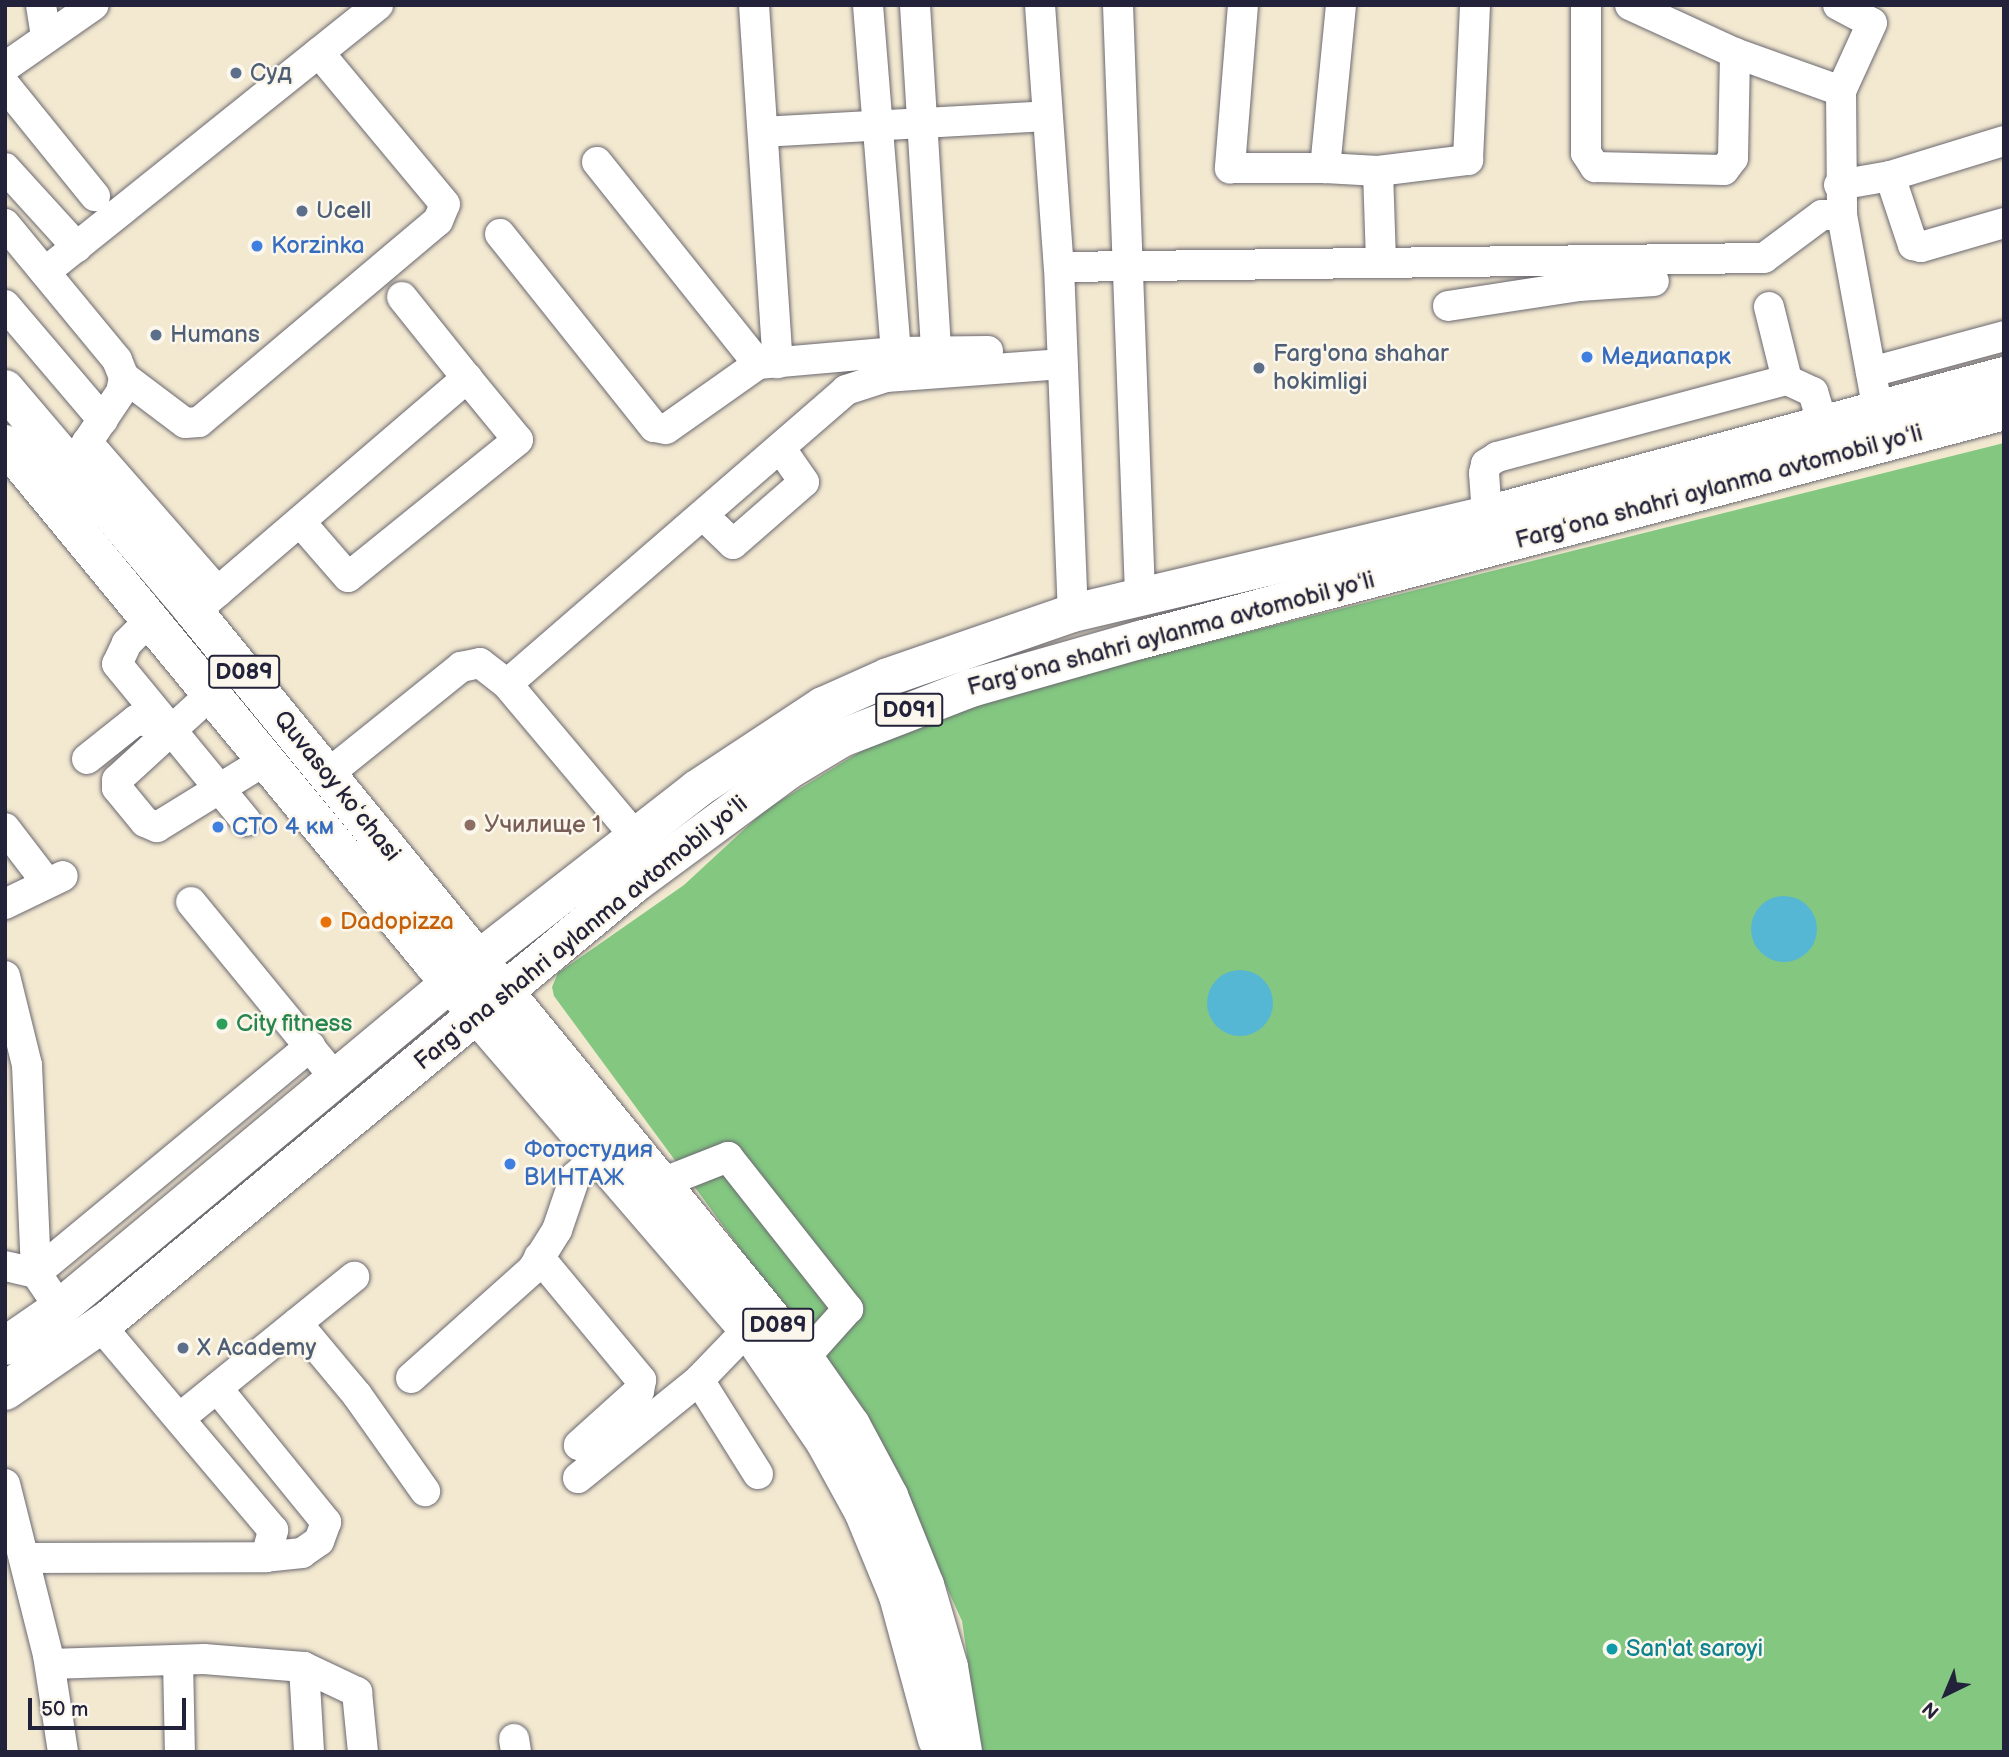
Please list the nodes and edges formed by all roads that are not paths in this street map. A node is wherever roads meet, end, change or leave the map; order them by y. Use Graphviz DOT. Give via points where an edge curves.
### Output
graph roads {
  1 [pos="41,5"];
  2 [pos="94,5"];
  3 [pos="378,5"];
  4 [pos="754,5"];
  5 [pos="868,5"];
  6 [pos="915,5"];
  7 [pos="1040,5"];
  8 [pos="1118,5"];
  9 [pos="1243,5"];
  10 [pos="1341,5"];
  11 [pos="1475,5"];
  12 [pos="1586,5"];
  13 [pos="1630,5"];
  14 [pos="1838,5"];
  15 [pos="1877,14"];
  16 [pos="46,38"];
  17 [pos="319,53"];
  18 [pos="1735,53"];
  19 [pos="5,67"];
  20 [pos="5,85"];
  21 [pos="1842,91"];
  22 [pos="1046,116"];
  23 [pos="924,122"];
  24 [pos="878,125"];
  25 [pos="763,132"];
  26 [pos="2004,141"];
  27 [pos="597,162"];
  28 [pos="5,168"];
  29 [pos="1325,168"];
  30 [pos="1378,171"];
  31 [pos="1890,176"];
  32 [pos="95,196"];
  33 [pos="1840,200"];
  34 [pos="2004,223"];
  35 [pos="5,224"];
  36 [pos="500,234"];
  37 [pos="77,247"];
  38 [pos="1381,260"];
  39 [pos="1127,263"];
  40 [pos="1059,267"];
  41 [pos="46,272"];
  42 [pos="1581,272"];
  43 [pos="1654,281"];
  44 [pos="402,297"];
  45 [pos="5,305"];
  46 [pos="1448,306"];
  47 [pos="1769,307"];
  48 [pos="2004,336"];
  49 [pos="896,352"];
  50 [pos="936,352"];
  51 [pos="1063,356"];
  52 [pos="768,363"];
  53 [pos="1871,372"];
  54 [pos="2004,376"];
  55 [pos="124,377"];
  56 [pos="467,378"];
  57 [pos="1787,380"];
  58 [pos="5,389"];
  59 [pos="2004,411"];
  60 [pos="1878,412"];
  61 [pos="1823,425"];
  62 [pos="87,443"];
  63 [pos="5,444"];
  64 [pos="781,449"];
  65 [pos="1576,508"];
  66 [pos="1487,515"];
  67 [pos="704,516"];
  68 [pos="301,523"];
  69 [pos="1140,595"];
  70 [pos="206,602"];
  71 [pos="1073,613"];
  72 [pos="150,620"];
  73 [pos="507,684"];
  74 [pos="211,694"];
  75 [pos="165,723"];
  76 [pos="87,759"];
  77 [pos="266,760"];
  78 [pos="328,774"];
  79 [pos="219,789"];
  80 [pos="246,821"];
  81 [pos="5,828"];
  82 [pos="636,837"];
  83 [pos="191,902"];
  84 [pos="5,904"];
  85 [pos="479,959"];
  86 [pos="5,976"];
  87 [pos="450,983"];
  88 [pos="491,1002"];
  89 [pos="310,1046"];
  90 [pos="336,1079"];
  91 [pos="598,1156"];
  92 [pos="662,1183"];
  93 [pos="539,1257"];
  94 [pos="5,1266"];
  95 [pos="36,1273"];
  96 [pos="354,1277"];
  97 [pos="60,1308"];
  98 [pos="297,1323"];
  99 [pos="100,1325"];
  100 [pos="748,1329"];
  101 [pos="5,1346"];
  102 [pos="804,1357"];
  103 [pos="411,1378"];
  104 [pos="698,1380"];
  105 [pos="217,1388"];
  106 [pos="5,1391"];
  107 [pos="181,1418"];
  108 [pos="579,1445"];
  109 [pos="758,1474"];
  110 [pos="578,1478"];
  111 [pos="5,1484"];
  112 [pos="425,1491"];
  113 [pos="266,1557"];
  114 [pos="24,1558"];
  115 [pos="178,1660"];
  116 [pos="50,1664"];
  117 [pos="304,1667"];
  118 [pos="61,1750"];
  119 [pos="180,1752"];
  120 [pos="309,1752"];
  121 [pos="363,1752"];
  122 [pos="939,1752"];
  123 [pos="963,1752"];
  1 -- 16 [label="street"];
  2 -- 16 [label="street"];
  3 -- 17 [label="street"];
  4 -- 25 [label="street"];
  5 -- 24 [label="street"];
  6 -- 23 [label="street"];
  7 -- 22 [label="street"];
  8 -- 39 [label="street"];
  9 -- 29 [label="street" via="1230,168"];
  10 -- 29 [label="street"];
  11 -- 30 [label="street" via="1468,160"];
  12 -- 18 [label="street" via="1586,153 1595,167 1724,170 1733,158"];
  13 -- 18 [label="street"];
  14 -- 15 [label="street"];
  15 -- 21 [label="street"];
  16 -- 19 [label="street"];
  17 -- 37 [label="street"];
  17 -- 55 [label="street" via="445,204 438,221 199,422 185,423"];
  18 -- 21 [label="street"];
  20 -- 32 [label="street"];
  21 -- 33 [label="street"];
  22 -- 23 [label="street"];
  22 -- 40 [label="street"];
  23 -- 24 [label="street"];
  23 -- 50 [label="street"];
  24 -- 25 [label="street"];
  24 -- 49 [label="street"];
  25 -- 52 [label="street"];
  26 -- 31 [label="street"];
  27 -- 52 [label="street"];
  28 -- 37 [label="street"];
  29 -- 30 [label="street"];
  30 -- 38 [label="street"];
  31 -- 33 [label="street"];
  31 -- 34 [label="street" via="1913,245 1921,247"];
  33 -- 42 [label="street" via="1764,258"];
  33 -- 53 [label="street"];
  35 -- 41 [label="street"];
  36 -- 52 [label="street" via="654,427 666,429"];
  37 -- 41 [label="street"];
  38 -- 39 [label="street"];
  38 -- 42 [label="street"];
  39 -- 40 [label="street"];
  39 -- 69 [label="street"];
  40 -- 51 [label="street"];
  41 -- 55 [label="street" via="117,360"];
  42 -- 43 [label="street"];
  42 -- 46 [label="street"];
  44 -- 56 [label="street"];
  45 -- 62 [label="street"];
  47 -- 57 [label="street"];
  48 -- 53 [label="street"];
  49 -- 50 [label="street"];
  49 -- 52 [label="street"];
  50 -- 51 [label="street"];
  51 -- 64 [label="street" via="886,377 846,390"];
  51 -- 71 [label="street"];
  53 -- 60 [label="street"];
  54 -- 60 [label="main road, Fargʻona shahri aylanma avtomobil yoʻli / D091"];
  55 -- 62 [label="street" via="121,392"];
  56 -- 68 [label="street"];
  56 -- 68 [label="street" via="519,440 348,577"];
  57 -- 61 [label="street" via="1813,392"];
  57 -- 66 [label="street" via="1497,457 1486,464 1484,473"];
  58 -- 62 [label="main road, Quvasoy koʻchasi / D089"];
  59 -- 65 [label="main road, Fargʻona shahri aylanma avtomobil yoʻli / D091"];
  60 -- 61 [label="main road, Fargʻona shahri aylanma avtomobil yoʻli / D091"];
  61 -- 65 [label="main road, Fargʻona shahri aylanma avtomobil yoʻli / D091"];
  62 -- 70 [label="main road, Quvasoy koʻchasi / D089"];
  63 -- 72 [label="main road, Quvasoy koʻchasi / D089"];
  64 -- 67 [label="street"];
  64 -- 67 [label="street" via="804,482 733,544"];
  65 -- 66 [label="main road, Fargʻona shahri aylanma avtomobil yoʻli / D091"];
  65 -- 88 [label="main road, Fargʻona shahri aylanma avtomobil yoʻli / D091" via="905,711 842,738 787,771 634,884"];
  66 -- 69 [label="main road, Fargʻona shahri aylanma avtomobil yoʻli / D091"];
  67 -- 73 [label="street"];
  68 -- 70 [label="street"];
  69 -- 71 [label="main road, Fargʻona shahri aylanma avtomobil yoʻli / D091"];
  70 -- 78 [label="main road, Quvasoy koʻchasi / D089"];
  71 -- 82 [label="main road, Fargʻona shahri aylanma avtomobil yoʻli / D091" via="888,677 823,706 697,789"];
  72 -- 74 [label="main road, Quvasoy koʻchasi / D089"];
  72 -- 75 [label="street" via="127,643 117,664"];
  73 -- 78 [label="street" via="480,663 461,667"];
  73 -- 82 [label="street"];
  74 -- 75 [label="street"];
  74 -- 77 [label="main road, Quvasoy koʻchasi / D089"];
  75 -- 76 [label="street" via="136,720"];
  75 -- 79 [label="street"];
  75 -- 79 [label="street" via="117,780 117,788 138,814 157,827"];
  77 -- 79 [label="street"];
  77 -- 87 [label="main road, Quvasoy koʻchasi / D089"];
  78 -- 85 [label="main road, Quvasoy koʻchasi / D089"];
  79 -- 80 [label="street"];
  81 -- 84 [label="street" via="55,880"];
  82 -- 85 [label="main road, Fargʻona shahri aylanma avtomobil yoʻli / D091"];
  83 -- 89 [label="street"];
  85 -- 87 [label="main road, Fargʻona shahri aylanma avtomobil yoʻli / D091"];
  85 -- 88 [label="main road, D089"];
  86 -- 95 [label="street" via="27,1065"];
  87 -- 88 [label="main road, D089"];
  87 -- 90 [label="main road, Fargʻona shahri aylanma avtomobil yoʻli / D091"];
  88 -- 91 [label="main road, D089"];
  88 -- 92 [label="main road, D089"];
  88 -- 99 [label="main road, Fargʻona shahri aylanma avtomobil yoʻli / D091"];
  89 -- 90 [label="street"];
  89 -- 95 [label="street"];
  90 -- 97 [label="main road, Fargʻona shahri aylanma avtomobil yoʻli / D091"];
  91 -- 93 [label="street" via="575,1177 557,1230"];
  91 -- 100 [label="main road, D089"];
  92 -- 102 [label="main road, D089"];
  92 -- 102 [label="street" via="727,1157 736,1168 848,1309"];
  93 -- 103 [label="street" via="531,1270"];
  93 -- 108 [label="street" via="641,1380 639,1391"];
  94 -- 95 [label="street"];
  95 -- 97 [label="street"];
  96 -- 98 [label="street"];
  97 -- 101 [label="main road, Fargʻona shahri aylanma avtomobil yoʻli / D091"];
  98 -- 105 [label="street"];
  98 -- 112 [label="street" via="357,1395"];
  99 -- 106 [label="main road, Fargʻona shahri aylanma avtomobil yoʻli / D091"];
  99 -- 107 [label="street"];
  100 -- 104 [label="street"];
  100 -- 122 [label="main road, D089" via="825,1442 863,1511 898,1596"];
  102 -- 123 [label="main road, D089" via="851,1425 890,1496 925,1585 949,1667"];
  104 -- 109 [label="street"];
  104 -- 110 [label="street"];
  105 -- 107 [label="street"];
  105 -- 113 [label="street" via="327,1522 319,1541 302,1553"];
  107 -- 113 [label="street" via="273,1530"];
  111 -- 114 [label="street"];
  113 -- 114 [label="street"];
  114 -- 116 [label="street"];
  115 -- 116 [label="street"];
  115 -- 117 [label="street"];
  115 -- 119 [label="street"];
  116 -- 118 [label="street"];
  117 -- 120 [label="street"];
  117 -- 121 [label="street" via="357,1692"];
}
